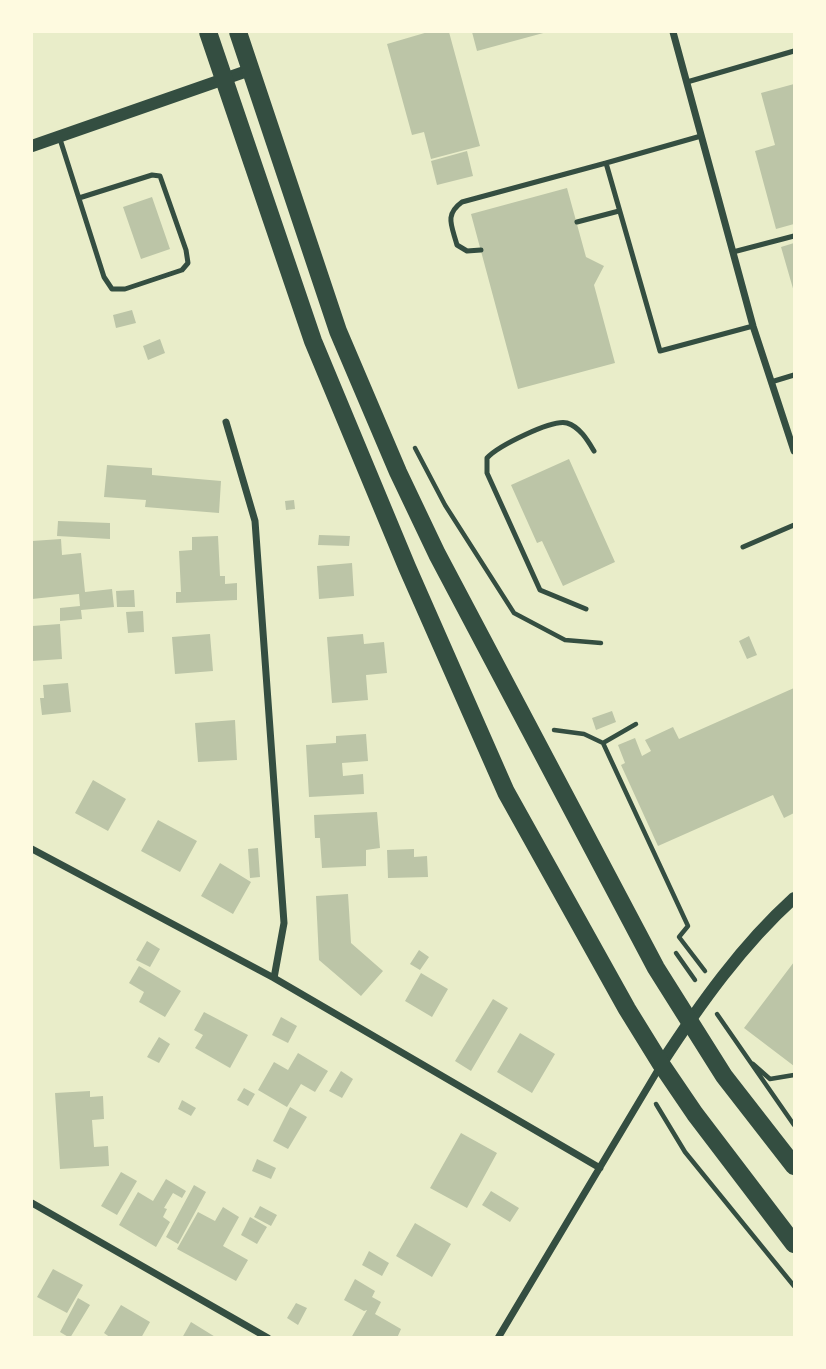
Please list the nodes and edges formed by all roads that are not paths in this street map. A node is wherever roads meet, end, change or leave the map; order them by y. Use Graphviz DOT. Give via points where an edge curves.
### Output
graph roads {
  1 [pos="208,32"];
  2 [pos="237,32"];
  3 [pos="673,32"];
  4 [pos="794,51"];
  5 [pos="250,70"];
  6 [pos="223,79"];
  7 [pos="687,82"];
  8 [pos="59,136"];
  9 [pos="701,136"];
  10 [pos="32,146"];
  11 [pos="606,163"];
  12 [pos="79,198"];
  13 [pos="619,211"];
  14 [pos="577,222"];
  15 [pos="794,236"];
  16 [pos="481,250"];
  17 [pos="733,252"];
  18 [pos="753,326"];
  19 [pos="794,375"];
  20 [pos="771,382"];
  21 [pos="226,422"];
  22 [pos="594,451"];
  23 [pos="794,451"];
  24 [pos="794,525"];
  25 [pos="743,547"];
  26 [pos="586,609"];
  27 [pos="32,849"];
  28 [pos="794,898"];
  29 [pos="274,978"];
  30 [pos="689,1021"];
  31 [pos="661,1064"];
  32 [pos="794,1166"];
  33 [pos="600,1168"];
  34 [pos="32,1203"];
  35 [pos="794,1244"];
  36 [pos="268,1338"];
  37 [pos="498,1338"];
  1 -- 6 [label="main road"];
  2 -- 5 [label="main road"];
  3 -- 7 [label="street"];
  4 -- 7 [label="lane"];
  5 -- 6 [label="street"];
  5 -- 30 [label="main road" via="338,331 398,472 612,889"];
  6 -- 8 [label="street"];
  6 -- 31 [label="main road" via="313,341 500,780"];
  7 -- 9 [label="street"];
  8 -- 10 [label="street"];
  8 -- 12 [label="lane"];
  9 -- 11 [label="lane"];
  9 -- 17 [label="street"];
  11 -- 13 [label="lane"];
  11 -- 16 [label="lane" via="462,202 450,219 457,245 467,251"];
  12 -- 12 [label="lane" via="112,289 171,274 188,263 160,176"];
  13 -- 14 [label="lane"];
  13 -- 18 [label="lane" via="660,351"];
  15 -- 17 [label="lane"];
  17 -- 18 [label="street"];
  18 -- 20 [label="street"];
  19 -- 20 [label="lane"];
  20 -- 23 [label="street"];
  21 -- 29 [label="street" via="256,521 284,923"];
  22 -- 26 [label="lane" via="584,435 568,424 554,424 496,449 487,458 487,473 540,590"];
  24 -- 25 [label="lane"];
  27 -- 29 [label="street"];
  28 -- 30 [label="street" via="752,941"];
  29 -- 33 [label="street"];
  30 -- 31 [label="street"];
  30 -- 32 [label="main road" via="724,1076"];
  31 -- 33 [label="street"];
  31 -- 35 [label="main road"];
  33 -- 37 [label="street"];
  34 -- 36 [label="street"];
}
